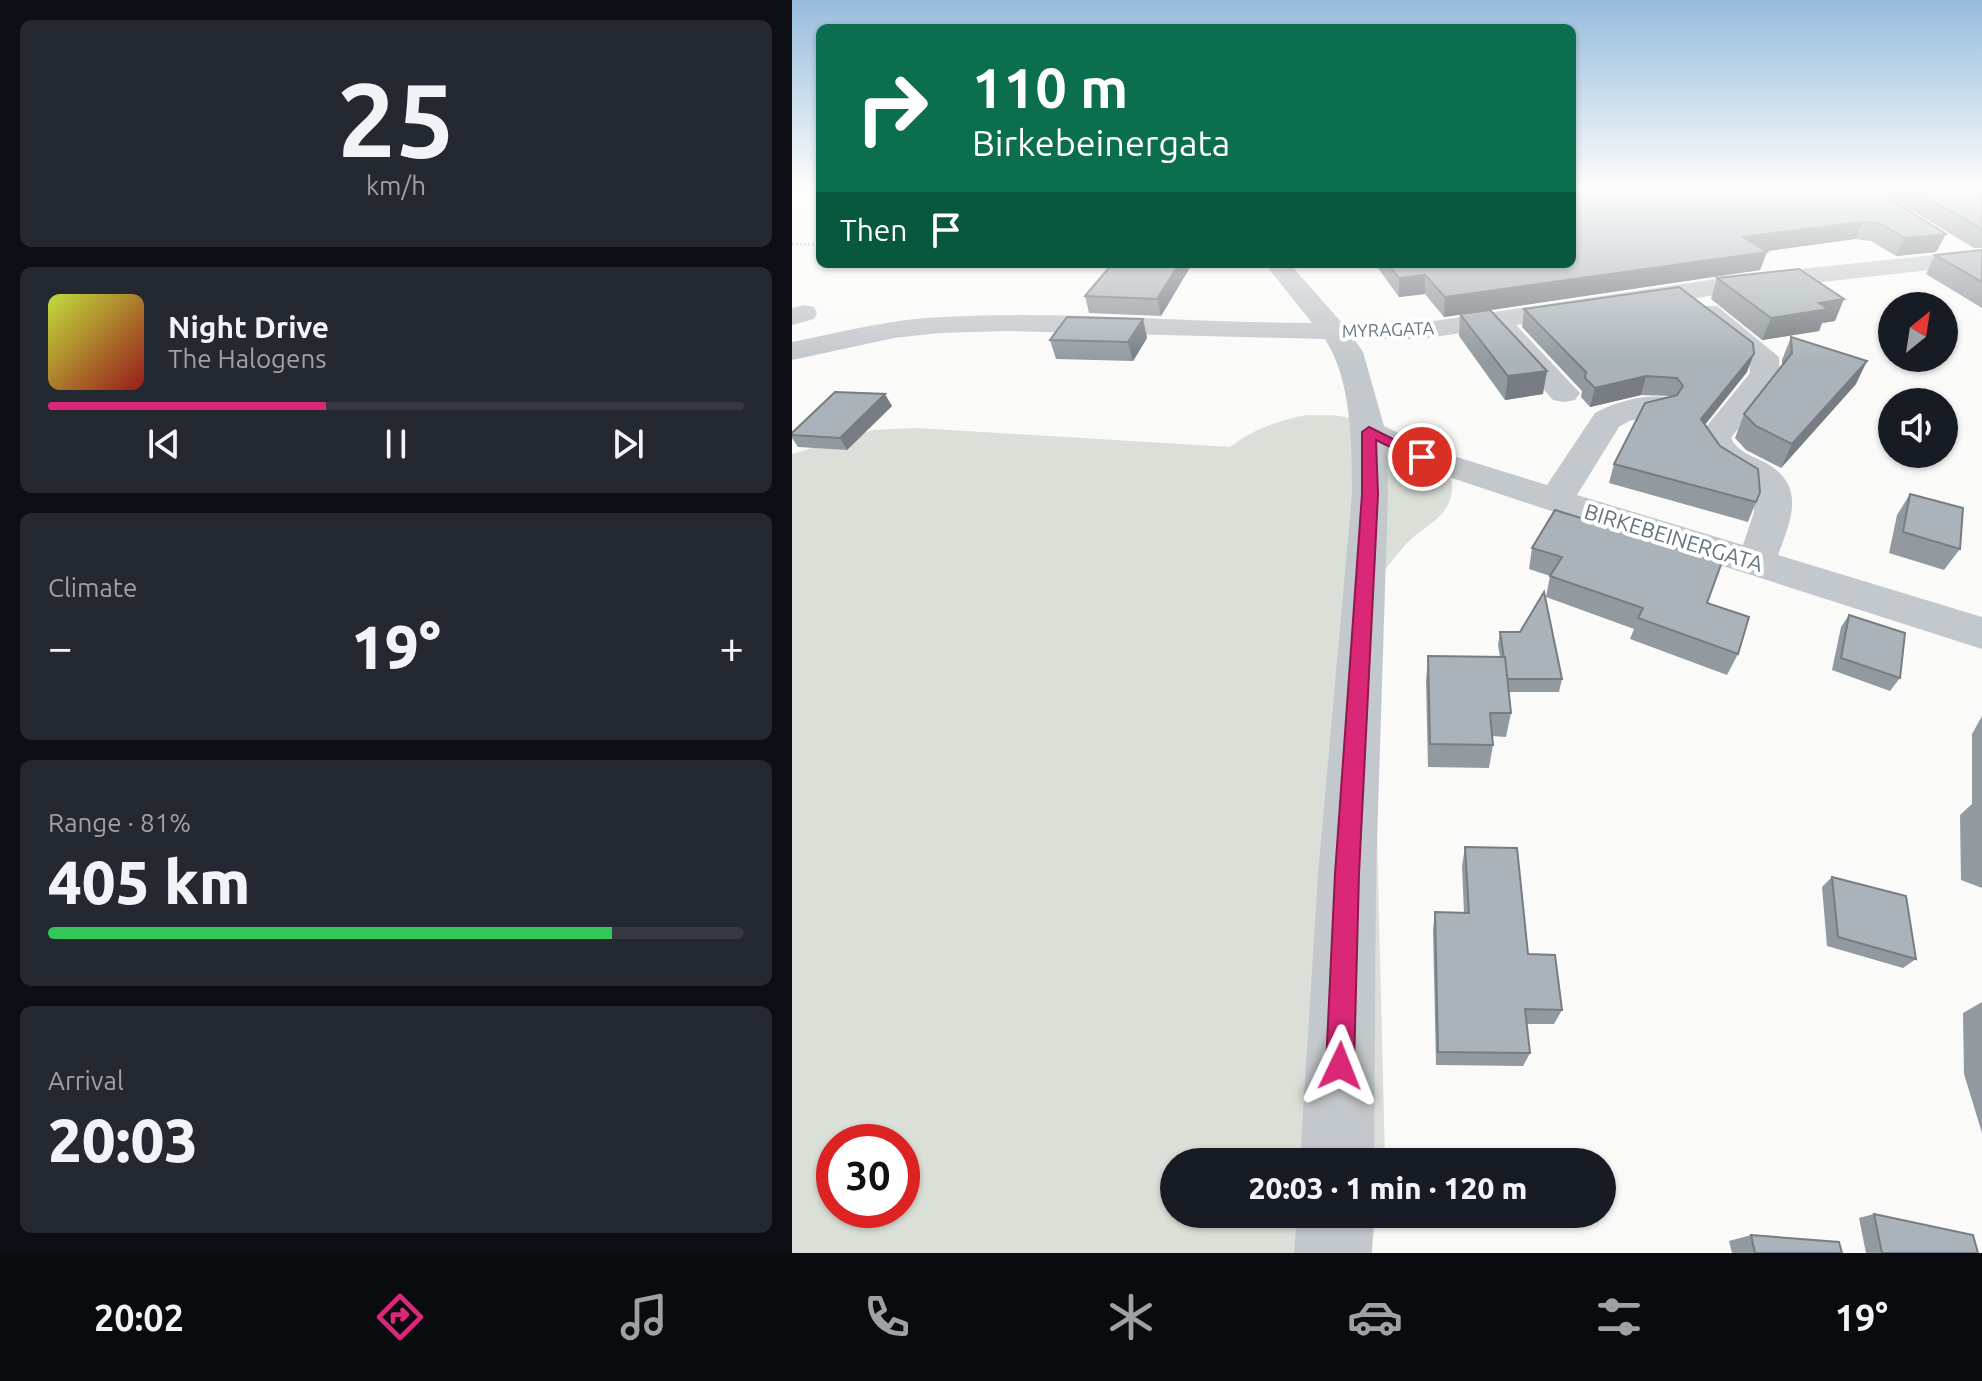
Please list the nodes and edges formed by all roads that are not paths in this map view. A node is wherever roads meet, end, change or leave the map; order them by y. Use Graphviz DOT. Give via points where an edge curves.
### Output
graph roads {
  1 [pos="1952,245"];
  2 [pos="1975,257"];
  3 [pos="1280,268"];
  4 [pos="1680,292"];
  5 [pos="1497,321"];
  6 [pos="1334,331"];
  7 [pos="792,351"];
  8 [pos="1564,393"];
  9 [pos="1658,405"];
  10 [pos="1369,432"];
  11 [pos="1555,500"];
  12 [pos="1756,562"];
  13 [pos="1982,633"];
  14 [pos="1337,1148"];
  15 [pos="1334,1228"];
  16 [pos="1333,1253"];
  1 -- 2 [label="street"];
  2 -- 4 [label="street, MYRAGATA"];
  3 -- 6 [label="street"];
  4 -- 5 [label="street, MYRAGATA"];
  4 -- 12 [label="street" via="1764,357 1765,374 1714,438 1724,456 1768,480 1774,495"];
  5 -- 6 [label="street, MYRAGATA" via="1421,331"];
  5 -- 8 [label="street"];
  6 -- 7 [label="street, MYRAGATA" via="939,325"];
  6 -- 10 [label="street" via="1348,352"];
  9 -- 11 [label="street" via="1607,420"];
  10 -- 11 [label="street, BIRKEBEINERGATA" via="1422,457"];
  10 -- 14 [label="street"];
  11 -- 12 [label="street, BIRKEBEINERGATA"];
  12 -- 13 [label="street, BIRKEBEINERGATA"];
  15 -- 16 [label="street"];
}
